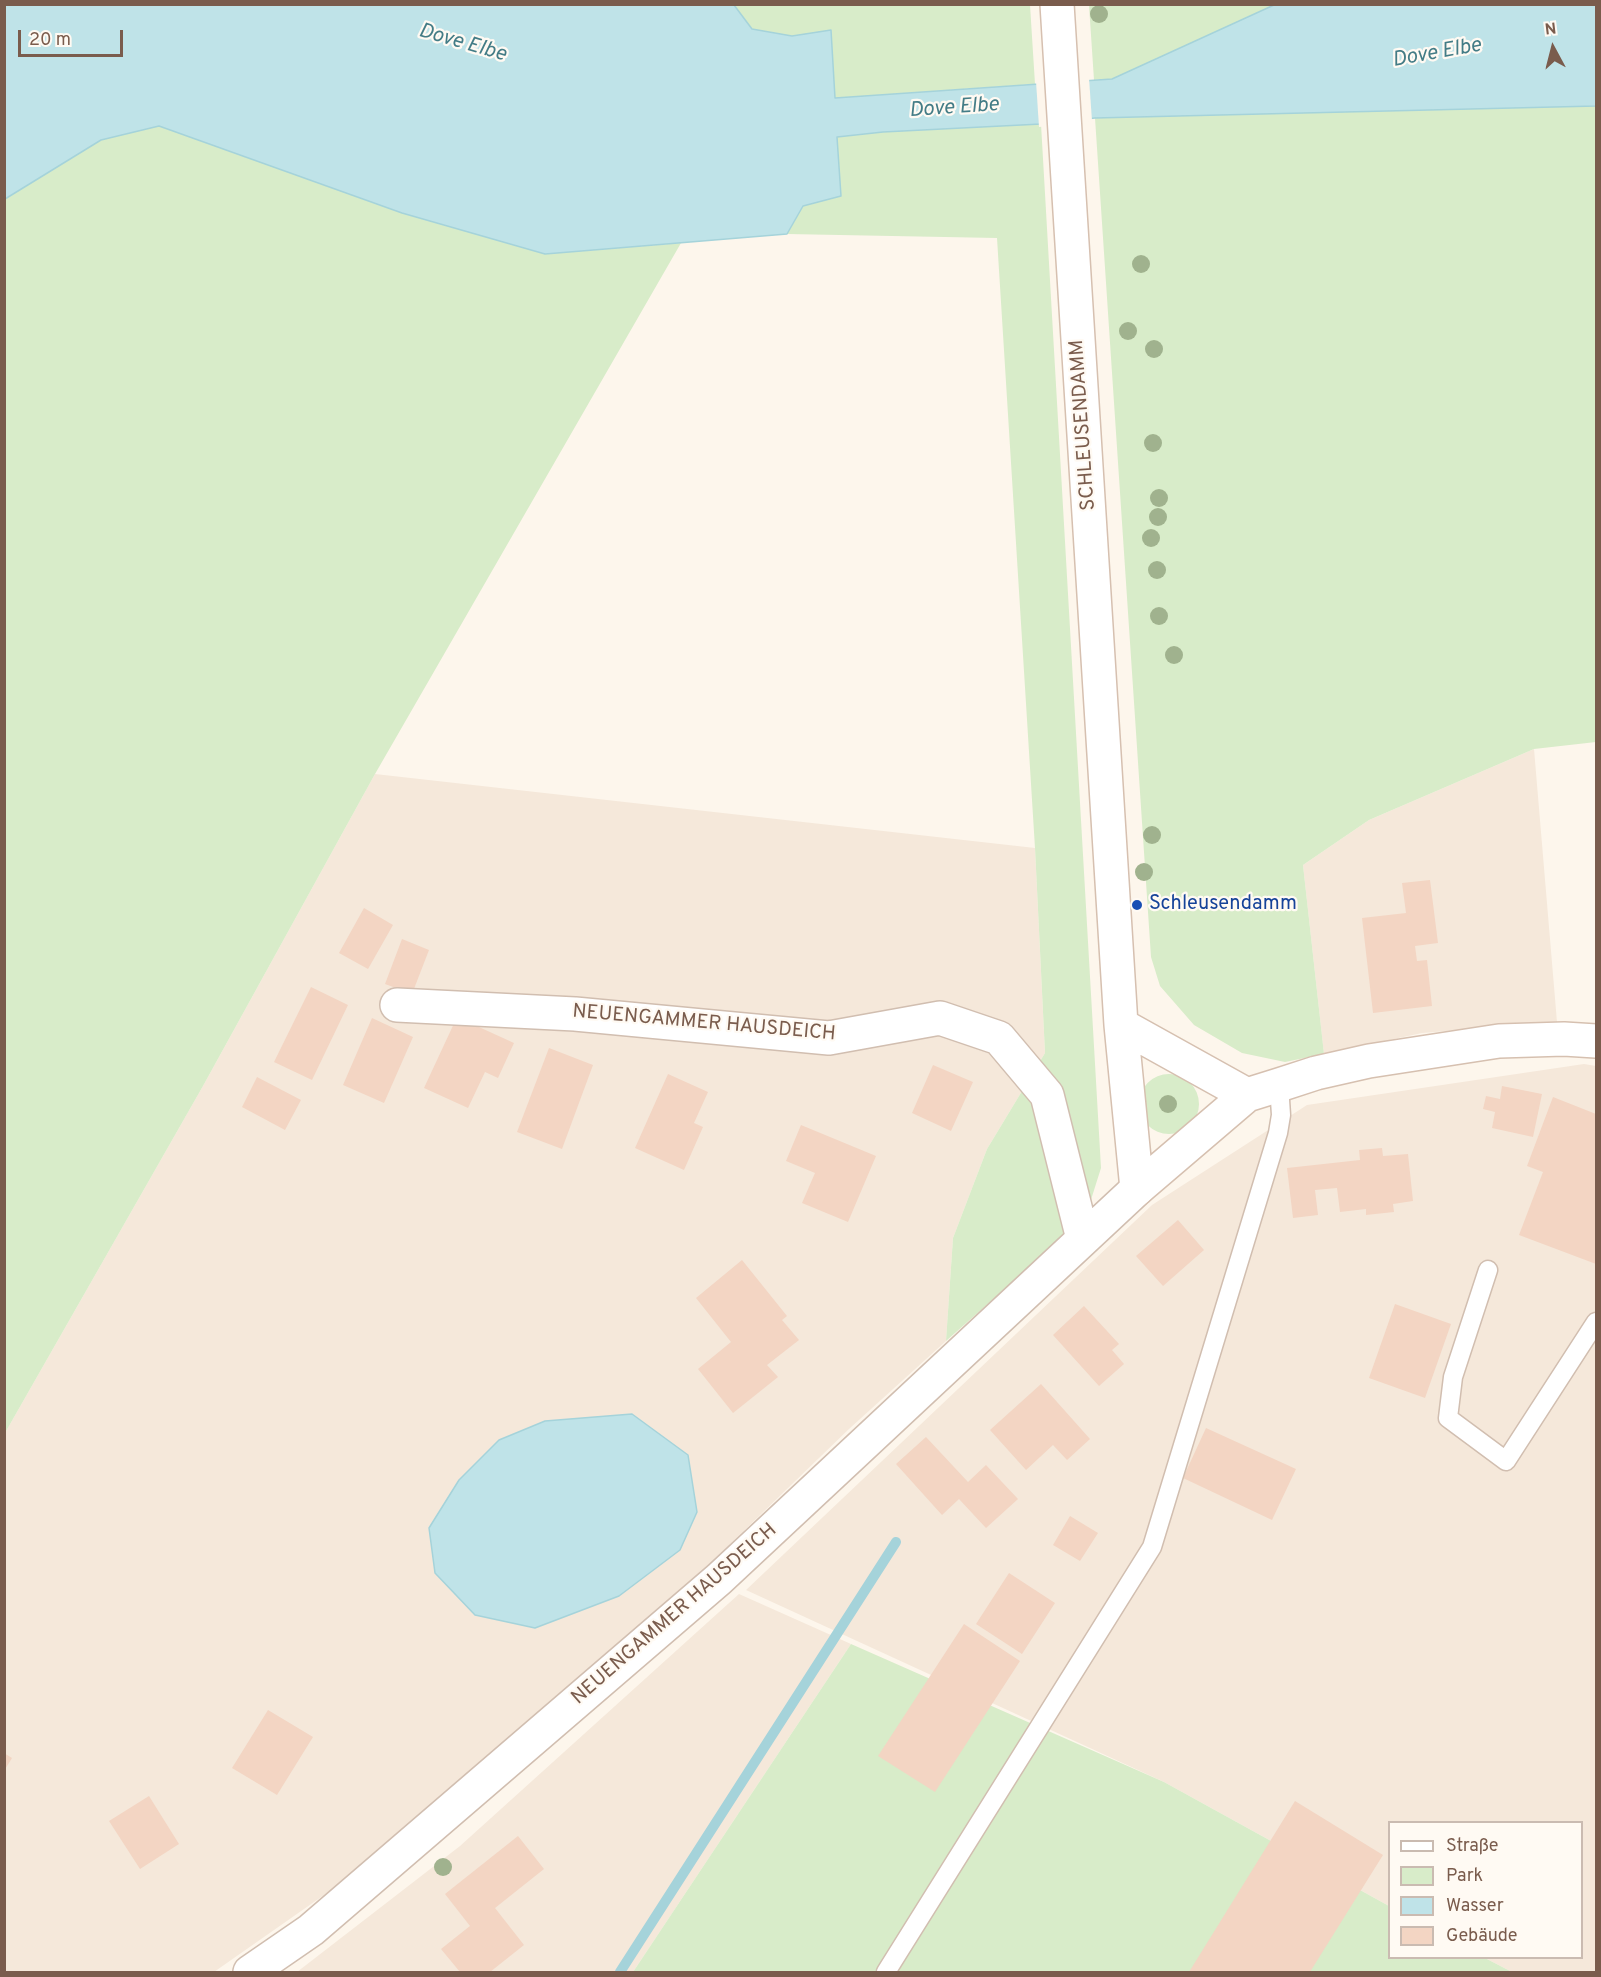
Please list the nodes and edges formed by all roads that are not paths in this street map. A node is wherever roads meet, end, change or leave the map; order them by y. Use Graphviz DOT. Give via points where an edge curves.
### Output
graph roads {
  1 [pos="1057,4"];
  2 [pos="397,1005"];
  3 [pos="1121,1025"];
  4 [pos="1596,1041"];
  5 [pos="1279,1085"];
  6 [pos="1246,1095"];
  7 [pos="1137,1189"];
  8 [pos="1083,1239"];
  9 [pos="1488,1270"];
  10 [pos="1596,1322"];
  11 [pos="250,1972"];
  12 [pos="886,1972"];
  1 -- 3 [label="street, SCHLEUSENDAMM"];
  2 -- 8 [label="street, NEUENGAMMER HAUSDEICH" via="575,1014 829,1038 940,1018 999,1038 1047,1095"];
  3 -- 6 [label="street"];
  3 -- 7 [label="street, SCHLEUSENDAMM"];
  4 -- 5 [label="street, NEUENGAMMER HAUSDEICH" via="1499,1041 1369,1061"];
  5 -- 6 [label="street, NEUENGAMMER HAUSDEICH"];
  5 -- 12 [label="lane" via="1278,1133 1152,1547"];
  6 -- 7 [label="street, NEUENGAMMER HAUSDEICH"];
  7 -- 8 [label="street, NEUENGAMMER HAUSDEICH"];
  8 -- 11 [label="street, NEUENGAMMER HAUSDEICH" via="719,1579 311,1930"];
  9 -- 10 [label="lane" via="1453,1377 1448,1418 1506,1461"];
}
